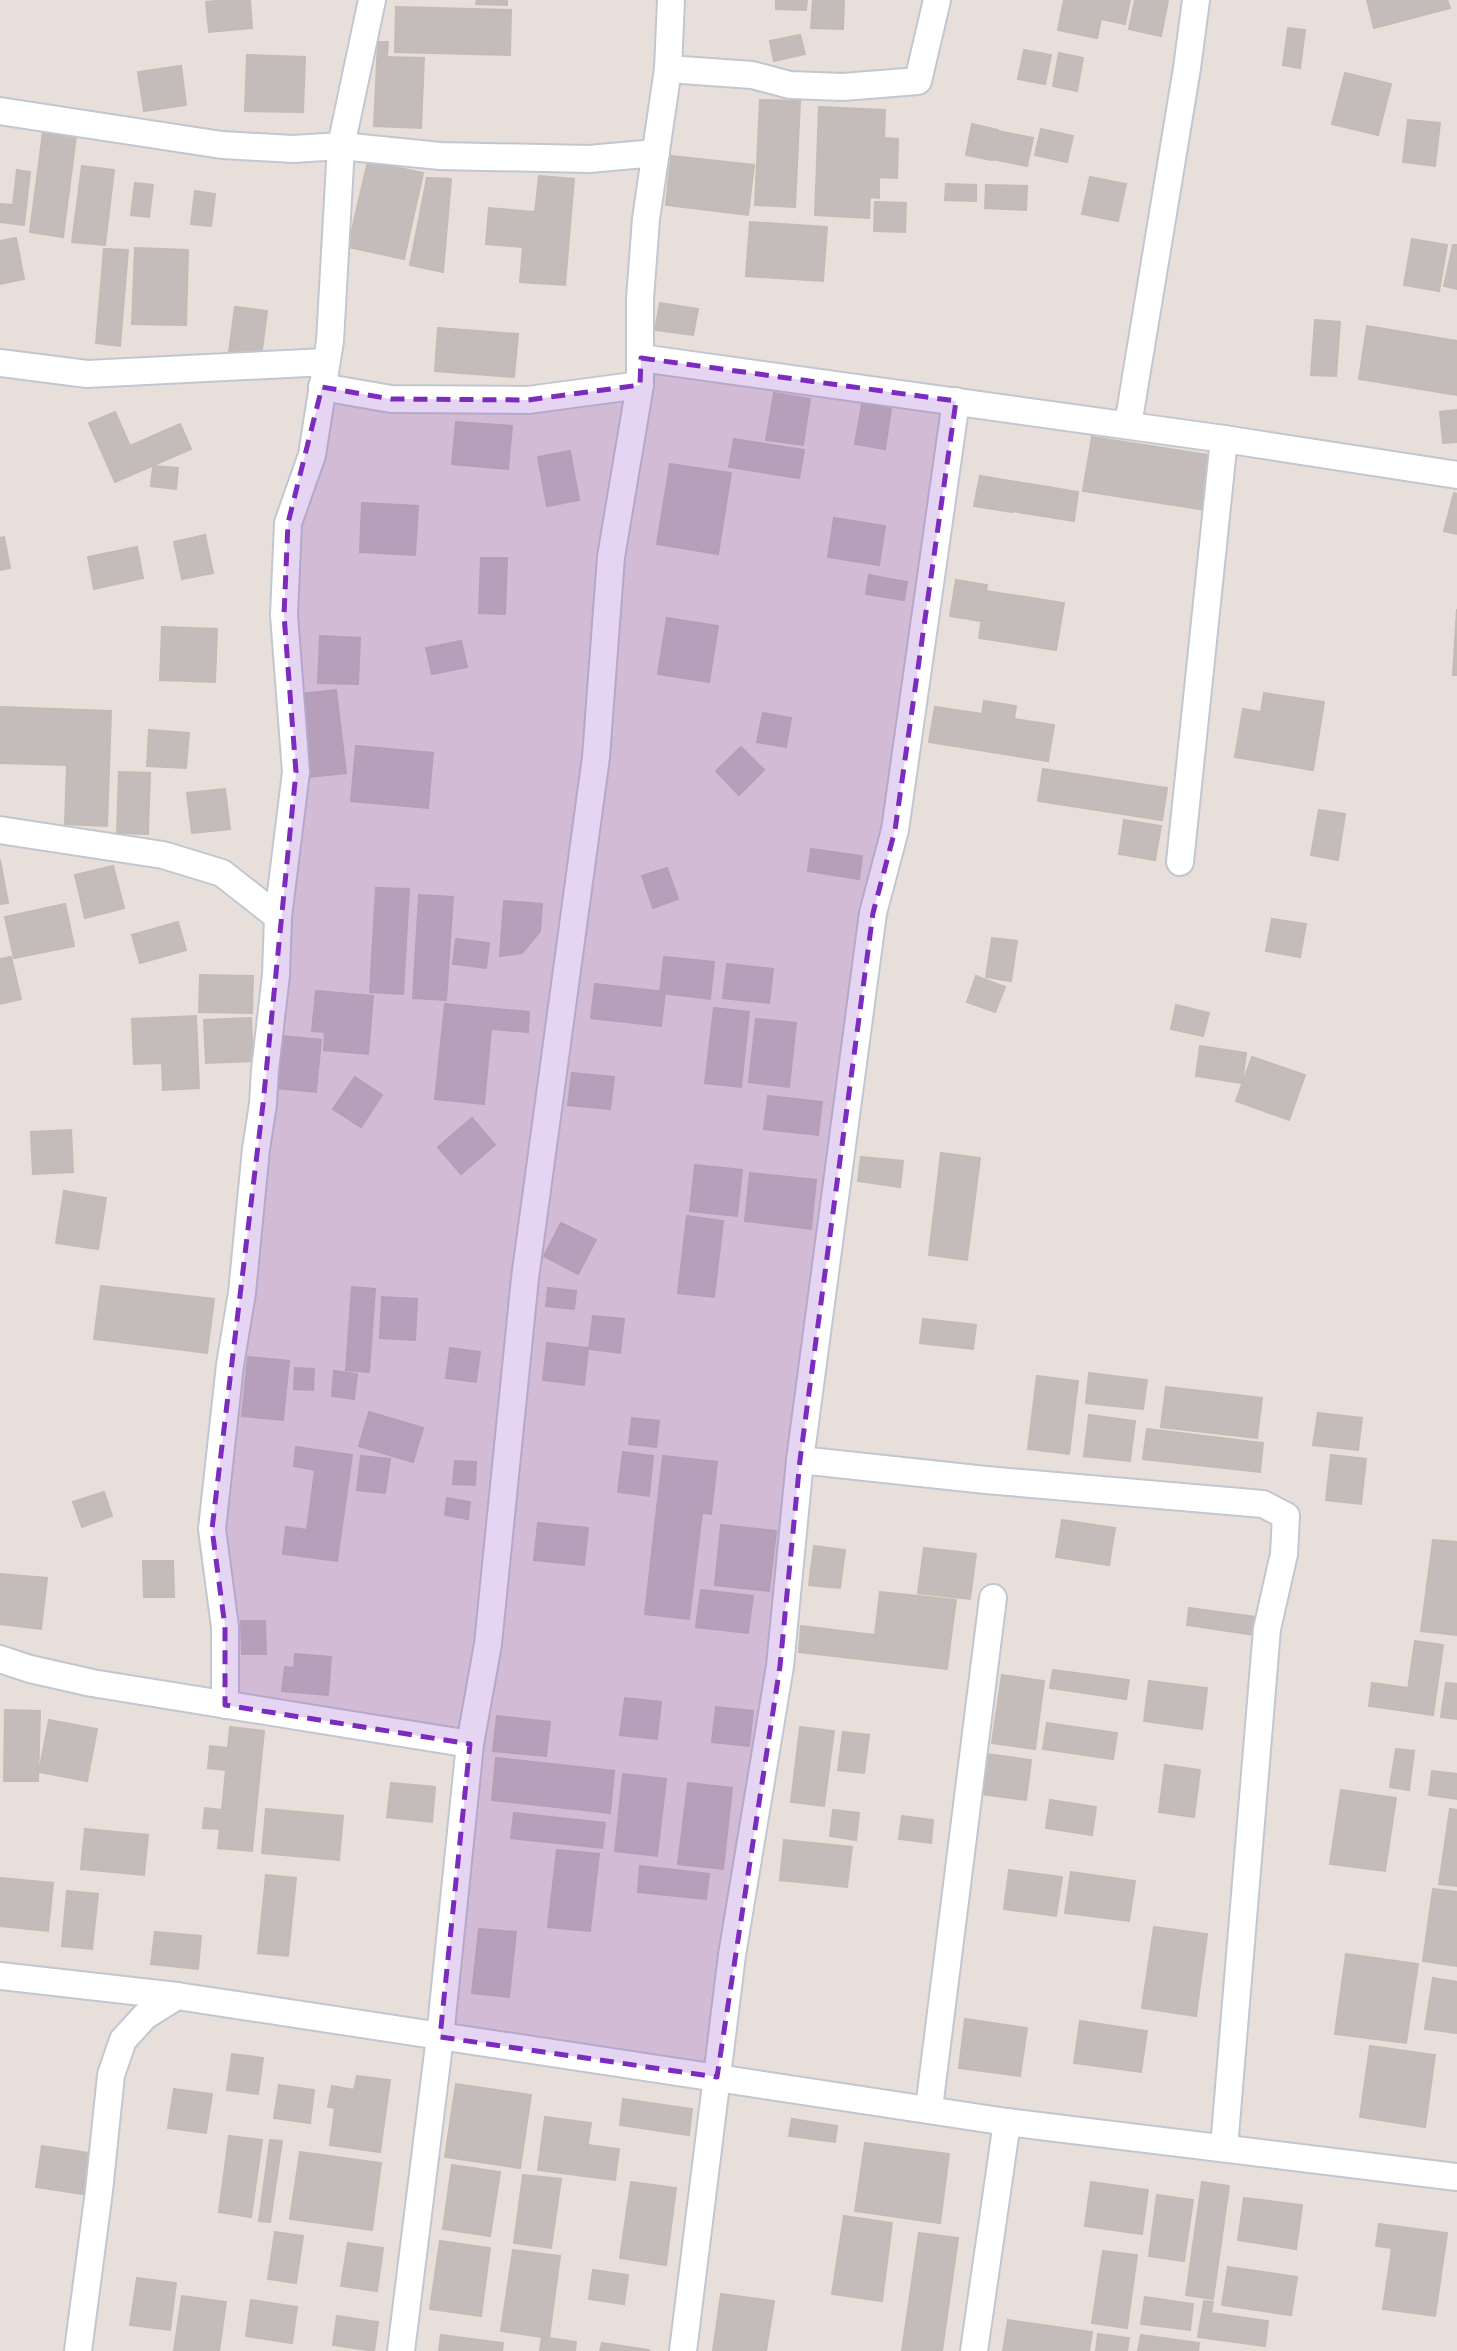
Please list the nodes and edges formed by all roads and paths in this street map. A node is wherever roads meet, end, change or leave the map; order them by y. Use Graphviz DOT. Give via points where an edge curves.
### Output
graph roads {
  1 [pos="372,0"];
  2 [pos="671,0"];
  3 [pos="936,0"];
  4 [pos="1196,0"];
  5 [pos="668,69"];
  6 [pos="0,111"];
  7 [pos="341,146"];
  8 [pos="656,153"];
  9 [pos="641,358"];
  10 [pos="0,363"];
  11 [pos="324,375"];
  12 [pos="640,385"];
  13 [pos="956,401"];
  14 [pos="1128,425"];
  15 [pos="1224,439"];
  16 [pos="1457,475"];
  17 [pos="0,830"];
  18 [pos="1180,862"];
  19 [pos="278,917"];
  20 [pos="800,1460"];
  21 [pos="993,1598"];
  22 [pos="0,1658"];
  23 [pos="225,1705"];
  24 [pos="470,1744"];
  25 [pos="0,1976"];
  26 [pos="177,1996"];
  27 [pos="440,2038"];
  28 [pos="717,2077"];
  29 [pos="929,2108"];
  30 [pos="1007,2122"];
  31 [pos="1224,2148"];
  32 [pos="1457,2176"];
  33 [pos="78,2351"];
  34 [pos="401,2351"];
  35 [pos="683,2351"];
  36 [pos="974,2351"];
  1 -- 7 [label="street"];
  2 -- 5 [label="street"];
  3 -- 5 [label="street" via="918,81 843,87 790,85 752,75"];
  4 -- 14 [label="street"];
  5 -- 8 [label="street"];
  6 -- 7 [label="street" via="222,145"];
  7 -- 8 [label="street" via="440,156 589,159"];
  7 -- 11 [label="street"];
  8 -- 9 [label="street" via="640,299"];
  9 -- 12 [label="street"];
  9 -- 13 [label="street"];
  10 -- 11 [label="street" via="87,374"];
  11 -- 12 [label="street" via="391,399 528,400"];
  11 -- 19 [label="street" via="312,454 288,523 285,615 296,772"];
  12 -- 24 [label="street" via="611,557 596,757 525,1278 488,1644"];
  13 -- 14 [label="street"];
  13 -- 20 [label="street" via="895,830 873,913"];
  14 -- 15 [label="street"];
  15 -- 16 [label="street"];
  15 -- 18 [label="street"];
  17 -- 19 [label="street" via="163,855 222,873"];
  19 -- 23 [label="street" via="263,1104 212,1529 225,1627"];
  20 -- 28 [label="street" via="780,1666 732,1955"];
  20 -- 31 [label="street" via="1263,1504 1286,1516 1284,1554 1267,1629"];
  21 -- 29 [label="street"];
  22 -- 23 [label="street" via="92,1682"];
  23 -- 24 [label="street"];
  24 -- 27 [label="street"];
  25 -- 26 [label="street"];
  26 -- 27 [label="street"];
  26 -- 33 [label="street" via="145,2016 123,2040 111,2075"];
  27 -- 28 [label="street"];
  27 -- 34 [label="street"];
  28 -- 29 [label="street"];
  28 -- 35 [label="street"];
  29 -- 30 [label="street"];
  30 -- 31 [label="street"];
  30 -- 36 [label="street"];
  31 -- 32 [label="street"];
}
